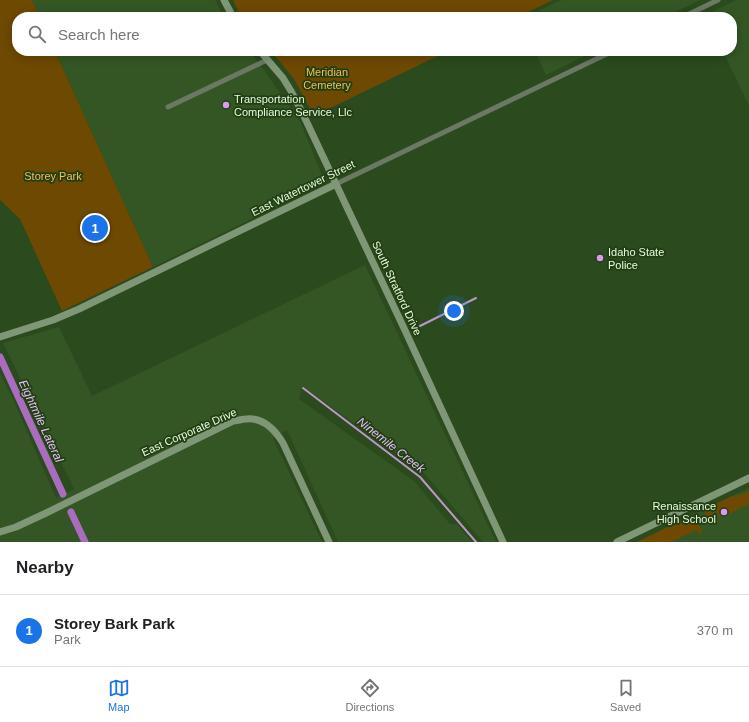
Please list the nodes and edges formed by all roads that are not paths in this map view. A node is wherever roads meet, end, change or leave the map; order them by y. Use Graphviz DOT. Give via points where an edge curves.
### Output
graph roads {
  1 [pos="224,0"];
  2 [pos="718,0"];
  3 [pos="230,12"];
  4 [pos="693,12"];
  5 [pos="264,56"];
  6 [pos="603,56"];
  7 [pos="267,60"];
  8 [pos="168,107"];
  9 [pos="336,184"];
  10 [pos="0,337"];
  11 [pos="749,478"];
  12 [pos="0,532"];
  13 [pos="329,542"];
  14 [pos="504,542"];
  15 [pos="617,542"];
  1 -- 3 [label="street"];
  2 -- 4 [label="street"];
  5 -- 7 [label="street, South Stratford Drive"];
  6 -- 9 [label="street, East Watertower Street"];
  7 -- 8 [label="street"];
  7 -- 9 [label="street, South Stratford Drive" via="291,91"];
  9 -- 10 [label="street, East Watertower Street" via="68,314"];
  9 -- 14 [label="street, South Stratford Drive"];
  11 -- 15 [label="street"];
  12 -- 13 [label="street, East Corporate Drive" via="37,518 233,422 246,418 263,422 278,434"];
}
